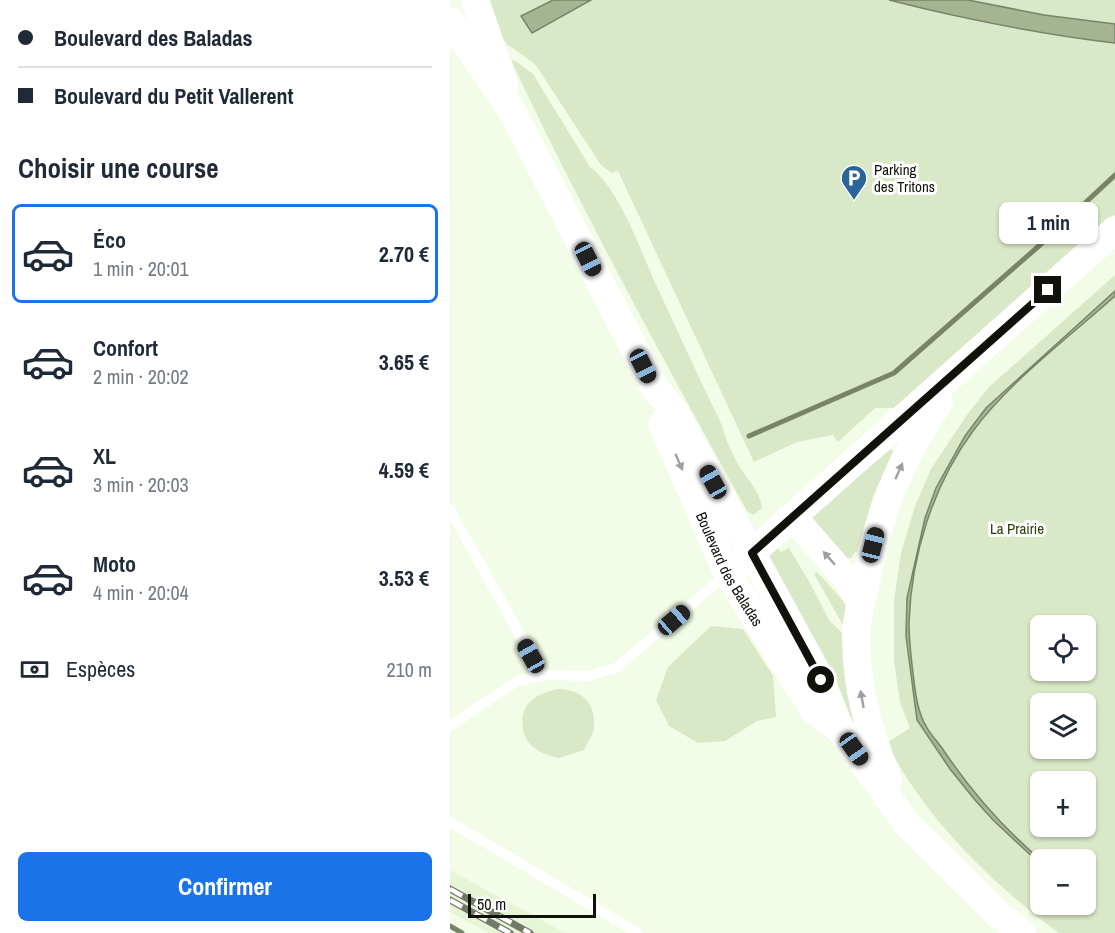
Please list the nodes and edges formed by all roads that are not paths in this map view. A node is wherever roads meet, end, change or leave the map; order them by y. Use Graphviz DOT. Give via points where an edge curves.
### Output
graph roads {
  1 [pos="475,0"];
  2 [pos="450,21"];
  3 [pos="511,109"];
  4 [pos="1115,230"];
  5 [pos="964,365"];
  6 [pos="654,387"];
  7 [pos="450,510"];
  8 [pos="793,517"];
  9 [pos="752,553"];
  10 [pos="728,574"];
  11 [pos="860,603"];
  12 [pos="543,676"];
  13 [pos="821,680"];
  14 [pos="450,726"];
  15 [pos="841,731"];
  16 [pos="450,822"];
  17 [pos="905,822"];
  18 [pos="638,933"];
  19 [pos="1022,933"];
  1 -- 3 [label="main road"];
  2 -- 3 [label="main road"];
  3 -- 6 [label="main road, Boulevard des Baladas"];
  4 -- 5 [label="main road"];
  5 -- 8 [label="main road"];
  11 -- 5 [label="main road, one-way" via="878,525 897,475 920,429"];
  6 -- 9 [label="main road, Boulevard des Baladas" via="674,409"];
  6 -- 10 [label="main road, Boulevard des Baladas, one-way" via="659,417"];
  7 -- 12 [label="lane"];
  8 -- 9 [label="main road"];
  11 -- 8 [label="main road, one-way" via="848,580"];
  9 -- 10 [label="main road"];
  9 -- 13 [label="main road, Boulevard des Baladas"];
  10 -- 12 [label="lane" via="616,668 586,675"];
  10 -- 13 [label="main road" via="742,576 781,644"];
  10 -- 15 [label="main road, Boulevard des Baladas" via="813,709"];
  17 -- 11 [label="main road, one-way" via="865,712 856,644"];
  12 -- 14 [label="lane" via="518,681"];
  13 -- 15 [label="main road, Boulevard des Baladas"];
  15 -- 17 [label="main road, Boulevard des Baladas"];
  16 -- 18 [label="lane"];
  17 -- 19 [label="main road, Boulevard des Baladas"];
}
